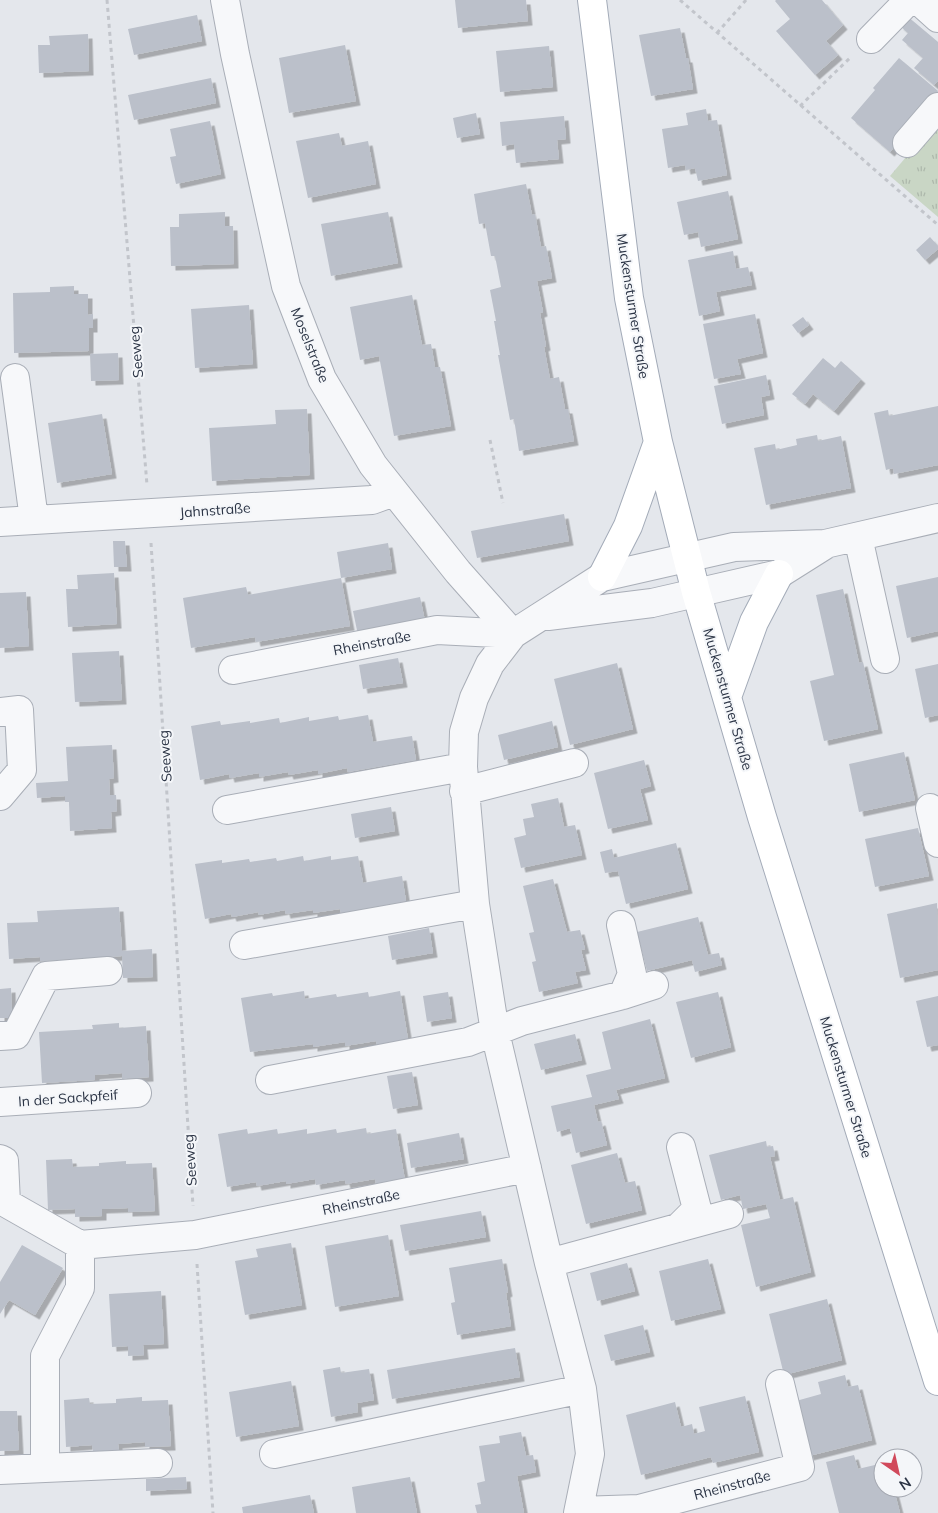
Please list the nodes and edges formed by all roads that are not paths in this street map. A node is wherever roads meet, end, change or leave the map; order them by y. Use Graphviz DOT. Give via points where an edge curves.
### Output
graph roads {
  1 [pos="225,0"];
  2 [pos="592,0"];
  3 [pos="909,0"];
  4 [pos="918,0"];
  5 [pos="938,18"];
  6 [pos="871,39"];
  7 [pos="938,107"];
  8 [pos="907,143"];
  9 [pos="15,378"];
  10 [pos="658,442"];
  11 [pos="394,492"];
  12 [pos="938,518"];
  13 [pos="34,519"];
  14 [pos="0,522"];
  15 [pos="858,538"];
  16 [pos="825,544"];
  17 [pos="687,558"];
  18 [pos="779,574"];
  19 [pos="602,577"];
  20 [pos="696,592"];
  21 [pos="541,616"];
  22 [pos="513,634"];
  23 [pos="885,660"];
  24 [pos="233,670"];
  25 [pos="727,697"];
  26 [pos="0,712"];
  27 [pos="574,763"];
  28 [pos="464,779"];
  29 [pos="0,796"];
  30 [pos="930,808"];
  31 [pos="227,810"];
  32 [pos="938,843"];
  33 [pos="475,904"];
  34 [pos="621,925"];
  35 [pos="244,945"];
  36 [pos="108,972"];
  37 [pos="654,985"];
  38 [pos="623,995"];
  39 [pos="495,1032"];
  40 [pos="0,1036"];
  41 [pos="270,1080"];
  42 [pos="137,1093"];
  43 [pos="0,1102"];
  44 [pos="681,1147"];
  45 [pos="0,1159"];
  46 [pos="527,1168"];
  47 [pos="729,1214"];
  48 [pos="678,1228"];
  49 [pos="80,1245"];
  50 [pos="549,1264"];
  51 [pos="938,1381"];
  52 [pos="780,1384"];
  53 [pos="582,1389"];
  54 [pos="274,1454"];
  55 [pos="158,1463"];
  56 [pos="45,1468"];
  57 [pos="0,1470"];
  58 [pos="579,1512"];
  1 -- 11 [label="street, Moselstraße" via="286,286 322,379 373,465"];
  2 -- 10 [label="main road, Muckensturmer Straße" via="629,298"];
  3 -- 6 [label="street"];
  4 -- 5 [label="street"];
  7 -- 8 [label="street"];
  9 -- 13 [label="street"];
  10 -- 17 [label="main road, Muckensturmer Straße"];
  10 -- 19 [label="main road" via="628,526"];
  11 -- 13 [label="street, Jahnstraße" via="372,500"];
  11 -- 22 [label="street, Moselstraße"];
  12 -- 15 [label="street"];
  13 -- 14 [label="street, Jahnstraße"];
  15 -- 16 [label="street"];
  15 -- 23 [label="street"];
  16 -- 17 [label="street, Rheinstraße" via="734,547"];
  16 -- 18 [label="street"];
  17 -- 19 [label="street, Rheinstraße"];
  17 -- 20 [label="main road, Muckensturmer Straße"];
  18 -- 20 [label="street, Rheinstraße"];
  18 -- 25 [label="main road" via="754,622"];
  19 -- 21 [label="street, Rheinstraße"];
  20 -- 21 [label="street, Rheinstraße" via="652,603"];
  20 -- 25 [label="main road, Muckensturmer Straße"];
  21 -- 22 [label="street, Rheinstraße"];
  22 -- 24 [label="street, Rheinstraße" via="437,630"];
  22 -- 28 [label="street, Rheinstraße" via="490,664 474,698 464,732"];
  25 -- 51 [label="main road, Muckensturmer Straße"];
  26 -- 29 [label="street" via="19,710 22,770"];
  27 -- 28 [label="street"];
  28 -- 31 [label="street"];
  28 -- 33 [label="street, Rheinstraße"];
  30 -- 32 [label="street"];
  33 -- 35 [label="street"];
  33 -- 39 [label="street, Rheinstraße"];
  34 -- 38 [label="street" via="632,974"];
  36 -- 40 [label="street" via="46,976 16,1035"];
  37 -- 38 [label="street"];
  38 -- 39 [label="street"];
  39 -- 41 [label="street" via="468,1042"];
  39 -- 46 [label="street, Rheinstraße"];
  42 -- 43 [label="street, In der Sackpfeif"];
  44 -- 48 [label="street" via="697,1208"];
  45 -- 49 [label="street" via="4,1161 6,1203"];
  46 -- 49 [label="street, Rheinstraße" via="195,1236"];
  46 -- 50 [label="street, Rheinstraße"];
  47 -- 48 [label="street"];
  48 -- 50 [label="street"];
  49 -- 56 [label="street" via="80,1288 45,1356"];
  50 -- 53 [label="street, Rheinstraße"];
  52 -- 58 [label="street, Rheinstraße" via="800,1467 639,1509"];
  53 -- 54 [label="street"];
  53 -- 58 [label="street, Rheinstraße" via="590,1454"];
  55 -- 56 [label="street"];
  56 -- 57 [label="street"];
}
